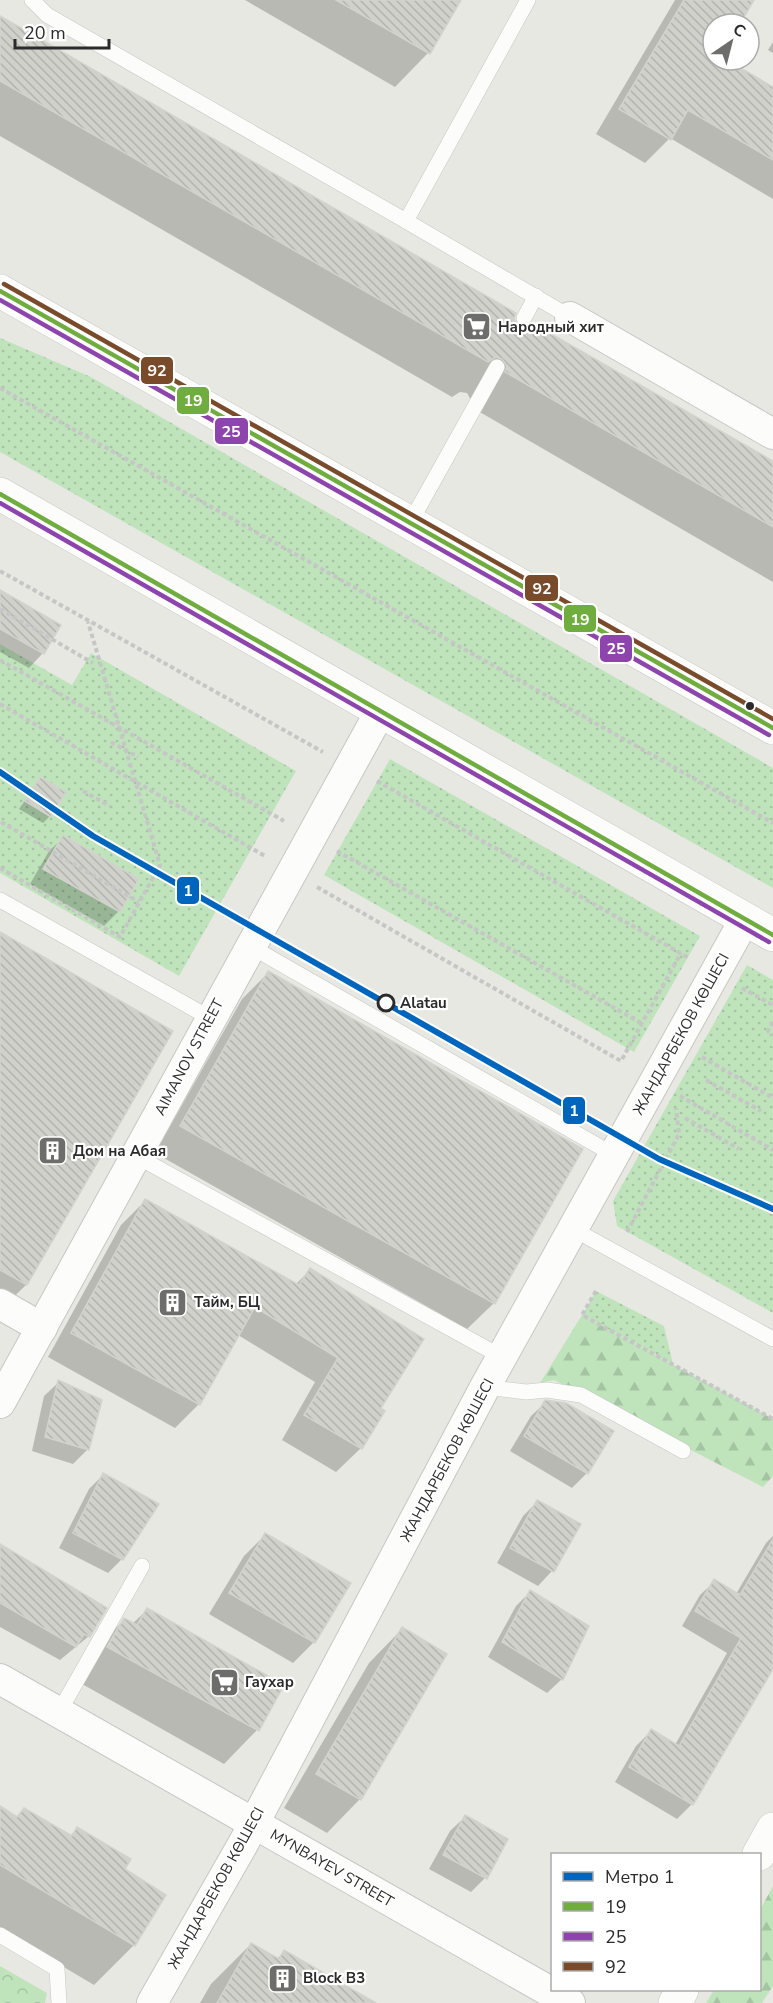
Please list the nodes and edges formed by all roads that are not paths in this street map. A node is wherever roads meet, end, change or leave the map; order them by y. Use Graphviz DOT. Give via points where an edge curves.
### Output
graph roads {
  1 [pos="32,0"];
  2 [pos="528,0"];
  3 [pos="405,221"];
  4 [pos="0,291"];
  5 [pos="536,296"];
  6 [pos="570,317"];
  7 [pos="524,318"];
  8 [pos="497,367"];
  9 [pos="773,434"];
  10 [pos="0,494"];
  11 [pos="410,523"];
  12 [pos="380,712"];
  13 [pos="773,728"];
  14 [pos="0,900"];
  15 [pos="745,919"];
  16 [pos="773,935"];
  17 [pos="250,946"];
  18 [pos="210,1018"];
  19 [pos="614,1155"];
  20 [pos="136,1156"];
  21 [pos="573,1229"];
  22 [pos="0,1304"];
  23 [pos="42,1328"];
  24 [pos="773,1339"];
  25 [pos="502,1357"];
  26 [pos="485,1387"];
  27 [pos="0,1403"];
  28 [pos="683,1451"];
  29 [pos="142,1566"];
  30 [pos="0,1678"];
  31 [pos="59,1712"];
  32 [pos="253,1824"];
  33 [pos="773,1829"];
  34 [pos="760,1853"];
  35 [pos="0,1935"];
  36 [pos="59,2003"];
  37 [pos="152,2003"];
  38 [pos="570,2003"];
  1 -- 3 [label="lane" via="47,15"];
  2 -- 3 [label="lane"];
  3 -- 5 [label="lane"];
  4 -- 11 [label="main road"];
  5 -- 6 [label="lane"];
  5 -- 7 [label="lane"];
  6 -- 9 [label="street"];
  8 -- 11 [label="lane"];
  10 -- 12 [label="main road"];
  11 -- 13 [label="main road"];
  12 -- 15 [label="main road"];
  12 -- 17 [label="street, AIMANOV STREET"];
  14 -- 18 [label="lane"];
  15 -- 16 [label="main road"];
  15 -- 19 [label="street, ЖАНДАРБЕКОВ КӨШЕСІ"];
  17 -- 18 [label="street, AIMANOV STREET"];
  17 -- 19 [label="lane"];
  18 -- 20 [label="street, AIMANOV STREET"];
  19 -- 21 [label="street, ЖАНДАРБЕКОВ КӨШЕСІ"];
  20 -- 23 [label="street, AIMANOV STREET"];
  20 -- 25 [label="lane"];
  21 -- 24 [label="lane"];
  21 -- 25 [label="street, ЖАНДАРБЕКОВ КӨШЕСІ"];
  22 -- 23 [label="street"];
  23 -- 27 [label="street, AIMANOV STREET"];
  25 -- 26 [label="street, ЖАНДАРБЕКОВ КӨШЕСІ"];
  26 -- 28 [label="lane" via="581,1395"];
  26 -- 32 [label="street, ЖАНДАРБЕКОВ КӨШЕСІ"];
  29 -- 31 [label="lane"];
  30 -- 31 [label="street, MYNBAYEV STREET"];
  31 -- 32 [label="street, MYNBAYEV STREET"];
  32 -- 37 [label="street, ЖАНДАРБЕКОВ КӨШЕСІ"];
  32 -- 38 [label="street, MYNBAYEV STREET"];
  33 -- 34 [label="main road"];
  35 -- 36 [label="lane" via="57,1969"];
}
